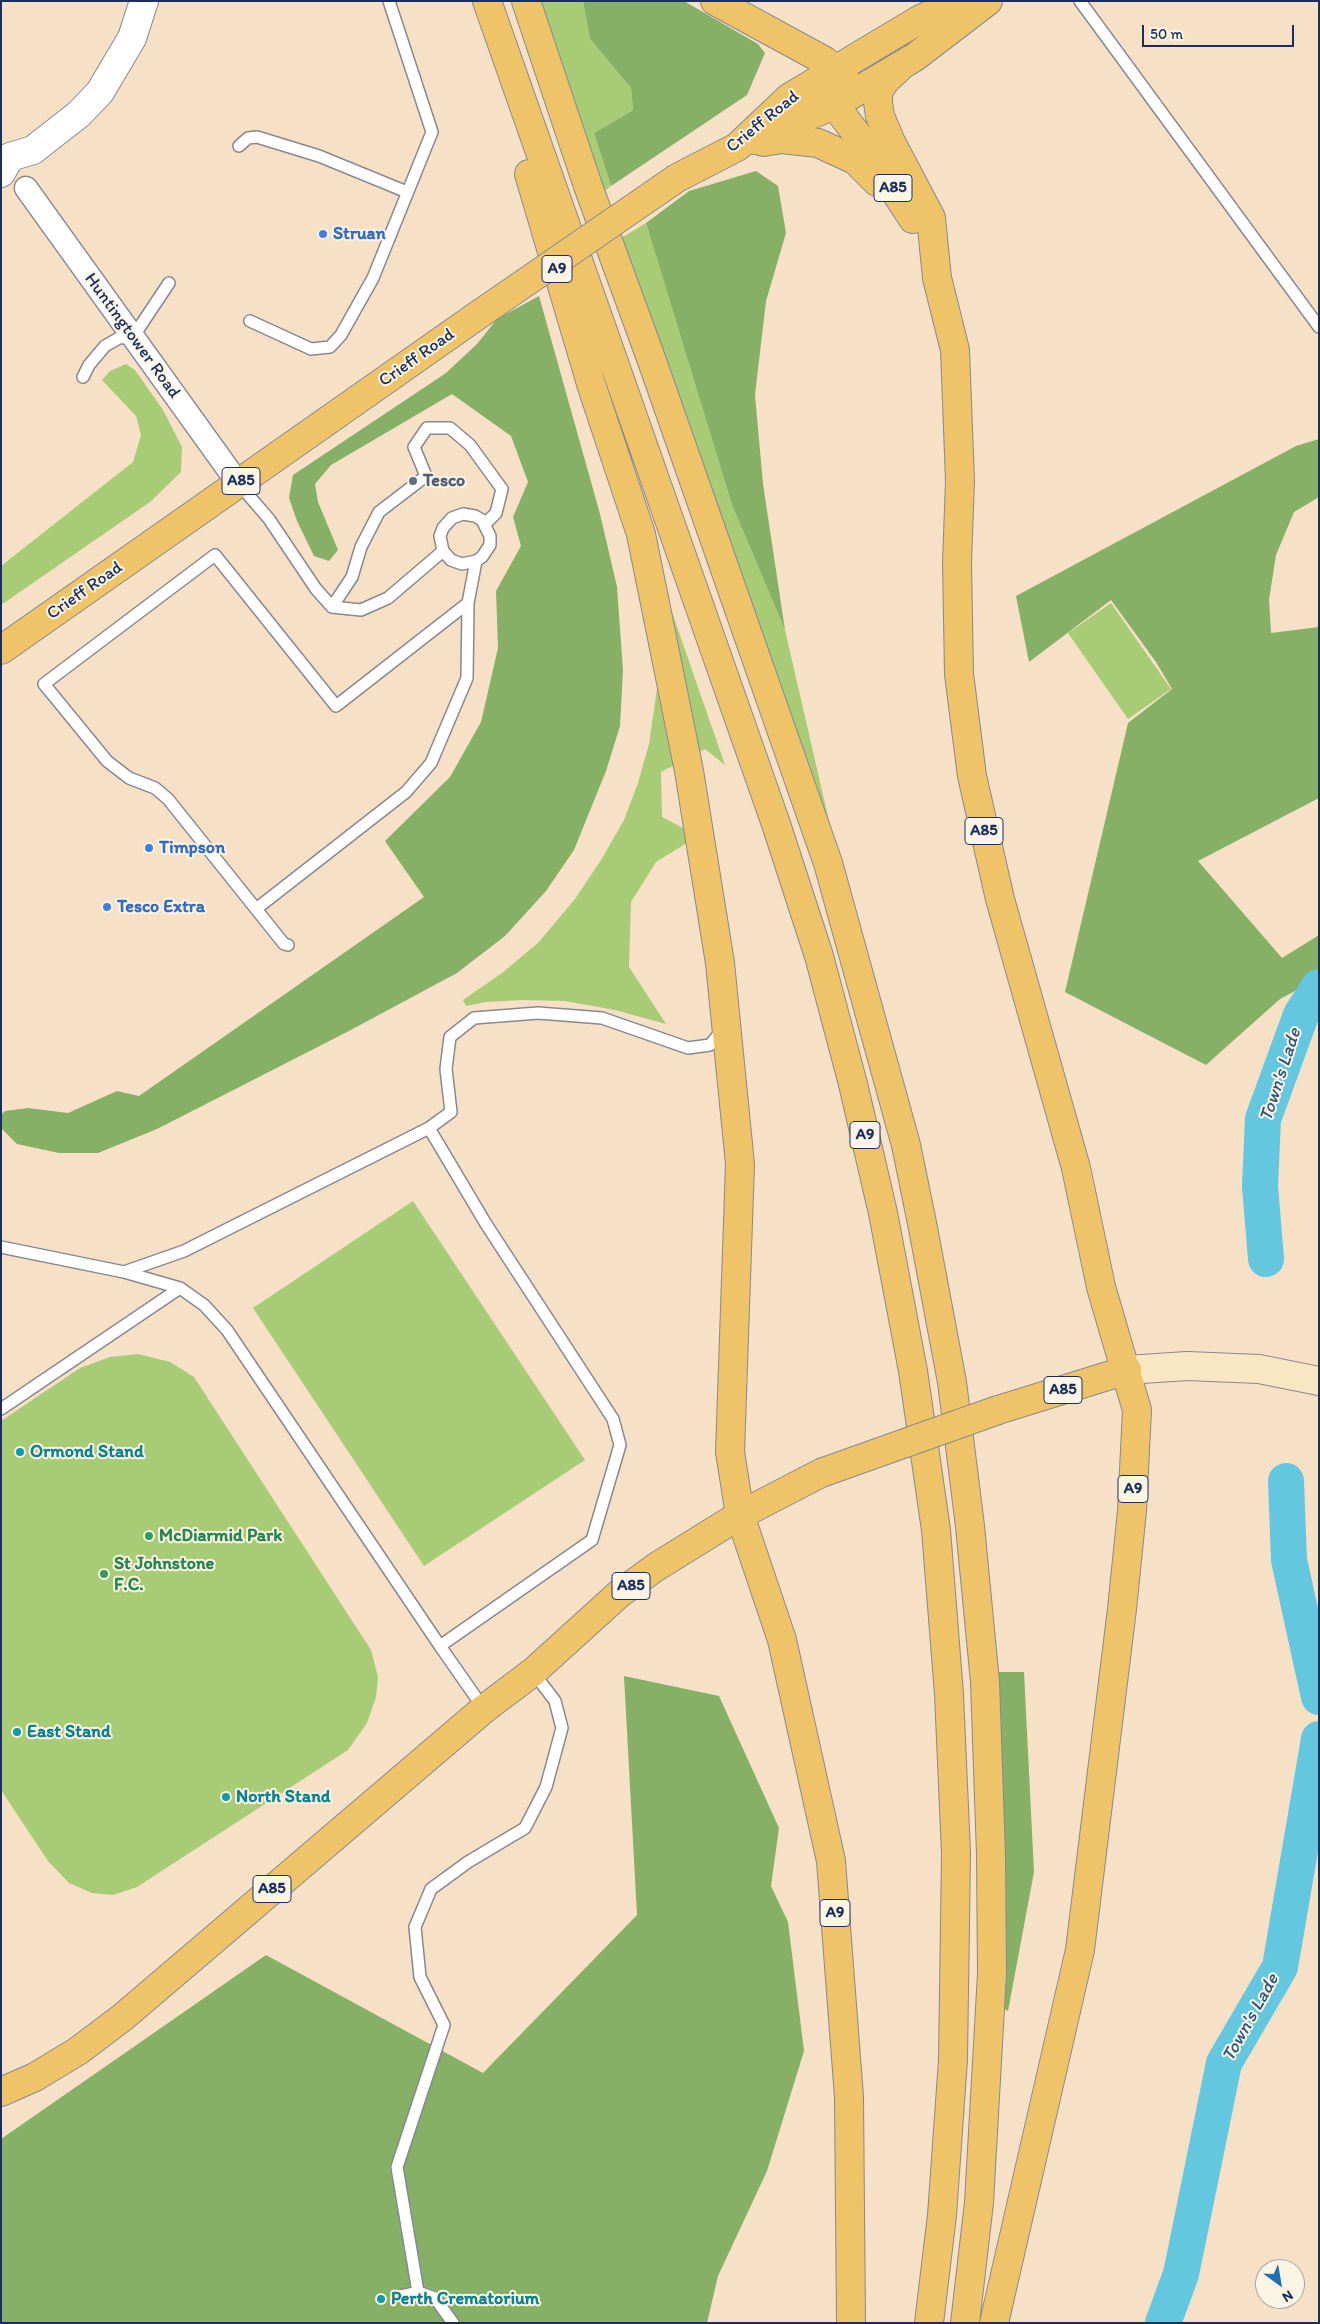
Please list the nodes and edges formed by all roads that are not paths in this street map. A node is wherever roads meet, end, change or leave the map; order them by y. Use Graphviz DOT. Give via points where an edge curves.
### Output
graph roads {
  1 [pos="144,1"];
  2 [pos="389,1"];
  3 [pos="485,1"];
  4 [pos="526,1"];
  5 [pos="715,1"];
  6 [pos="957,1"];
  7 [pos="988,1"];
  8 [pos="1080,1"];
  9 [pos="902,65"];
  10 [pos="826,76"];
  11 [pos="845,99"];
  12 [pos="880,116"];
  13 [pos="240,146"];
  14 [pos="737,147"];
  15 [pos="4,157"];
  16 [pos="26,188"];
  17 [pos="407,192"];
  18 [pos="910,212"];
  19 [pos="938,278"];
  20 [pos="168,283"];
  21 [pos="250,321"];
  22 [pos="1319,327"];
  23 [pos="133,337"];
  24 [pos="84,377"];
  25 [pos="238,483"];
  26 [pos="486,524"];
  27 [pos="443,551"];
  28 [pos="476,562"];
  29 [pos="468,603"];
  30 [pos="332,607"];
  31 [pos="1,650"];
  32 [pos="256,909"];
  33 [pos="288,945"];
  34 [pos="726,1026"];
  35 [pos="429,1128"];
  36 [pos="1,1247"];
  37 [pos="124,1272"];
  38 [pos="180,1288"];
  39 [pos="1127,1370"];
  40 [pos="1319,1381"];
  41 [pos="1,1408"];
  42 [pos="740,1515"];
  43 [pos="440,1646"];
  44 [pos="533,1672"];
  45 [pos="484,1709"];
  46 [pos="1,2092"];
  47 [pos="418,2292"];
  48 [pos="400,2296"];
  49 [pos="453,2323"];
  50 [pos="851,2323"];
  51 [pos="929,2323"];
  52 [pos="965,2323"];
  53 [pos="994,2323"];
  1 -- 15 [label="street" via="132,38 100,92 79,114 33,150"];
  2 -- 17 [label="lane" via="432,132"];
  3 -- 34 [label="main road, A9" via="536,199 592,387 641,534 689,771 720,963"];
  3 -- 51 [label="main road, A9" via="770,806 819,956 883,1213 908,1343 936,1530 950,1703 956,1853 953,2060 942,2215"];
  4 -- 52 [label="main road, A9" via="588,186 828,863 901,1126 922,1223 952,1382 970,1526 985,1682 992,1855 992,1973 979,2203"];
  5 -- 10 [label="main road" via="825,61"];
  6 -- 10 [label="main road, A85" via="917,21"];
  7 -- 9 [label="main road, A85"];
  8 -- 22 [label="lane"];
  9 -- 11 [label="main road, A85"];
  9 -- 12 [label="main road" via="878,92"];
  10 -- 11 [label="main road"];
  10 -- 14 [label="main road, Crieff Road / A85" via="790,97"];
  11 -- 12 [label="main road"];
  11 -- 14 [label="main road, A85"];
  11 -- 18 [label="main road, A85" via="862,141"];
  12 -- 19 [label="main road" via="931,218"];
  13 -- 17 [label="lane" via="248,138 257,136 319,156"];
  14 -- 18 [label="main road, A85" via="782,139 818,144 855,160"];
  14 -- 25 [label="main road, Crieff Road / A85, bridge" via="677,178"];
  16 -- 23 [label="street, Huntingtower Road"];
  17 -- 21 [label="lane" via="374,278 341,335 330,347 311,349"];
  18 -- 19 [label="main road, A85"];
  19 -- 39 [label="main road, A85" via="955,350 960,481 959,674 972,776 1000,899 1076,1168 1101,1287"];
  20 -- 23 [label="lane"];
  23 -- 24 [label="lane" via="119,338 105,346 89,365"];
  23 -- 25 [label="street, Huntingtower Road"];
  25 -- 30 [label="lane"];
  25 -- 31 [label="main road, Crieff Road / A85"];
  26 -- 27 [label="lane" via="475,516 463,514 452,518 440,536"];
  26 -- 28 [label="lane" via="490,545"];
  26 -- 30 [label="lane" via="496,513 502,489 470,445 450,428 426,428 414,447 426,476 379,512 361,547 352,576"];
  27 -- 28 [label="lane" via="451,560 462,564"];
  27 -- 30 [label="lane" via="388,598 360,610"];
  28 -- 29 [label="lane"];
  29 -- 32 [label="lane" via="467,678 430,763 406,792"];
  29 -- 32 [label="lane" via="336,706 215,555 44,684 107,761 129,778 155,788 168,799"];
  32 -- 33 [label="lane"];
  34 -- 35 [label="lane" via="710,1045 688,1048 602,1018 538,1012 474,1018 450,1037 446,1069 451,1112"];
  34 -- 42 [label="main road, A9" via="740,1164 730,1452"];
  35 -- 37 [label="lane" via="184,1251"];
  35 -- 43 [label="lane" via="486,1224 613,1419 620,1446 592,1540"];
  36 -- 37 [label="lane"];
  37 -- 38 [label="lane"];
  38 -- 41 [label="lane"];
  38 -- 43 [label="lane" via="204,1305 227,1330"];
  39 -- 40 [label="main road" via="1187,1366 1259,1369"];
  39 -- 42 [label="main road, A85, bridge" via="998,1410 821,1473"];
  39 -- 53 [label="main road, A9" via="1137,1410 1132,1511 1080,1950"];
  42 -- 44 [label="main road, A85" via="619,1594"];
  42 -- 50 [label="main road, A9" via="782,1640 831,1861 849,2097"];
  43 -- 45 [label="lane"];
  44 -- 45 [label="main road, A85"];
  44 -- 47 [label="lane" via="556,1701 562,1728 546,1787 525,1828 468,1862 431,1889 415,1927 420,1977 444,2025 397,2167"];
  45 -- 46 [label="main road, A85" via="123,2017 78,2052"];
  47 -- 48 [label="lane"];
  47 -- 49 [label="lane" via="435,2298"];
}
